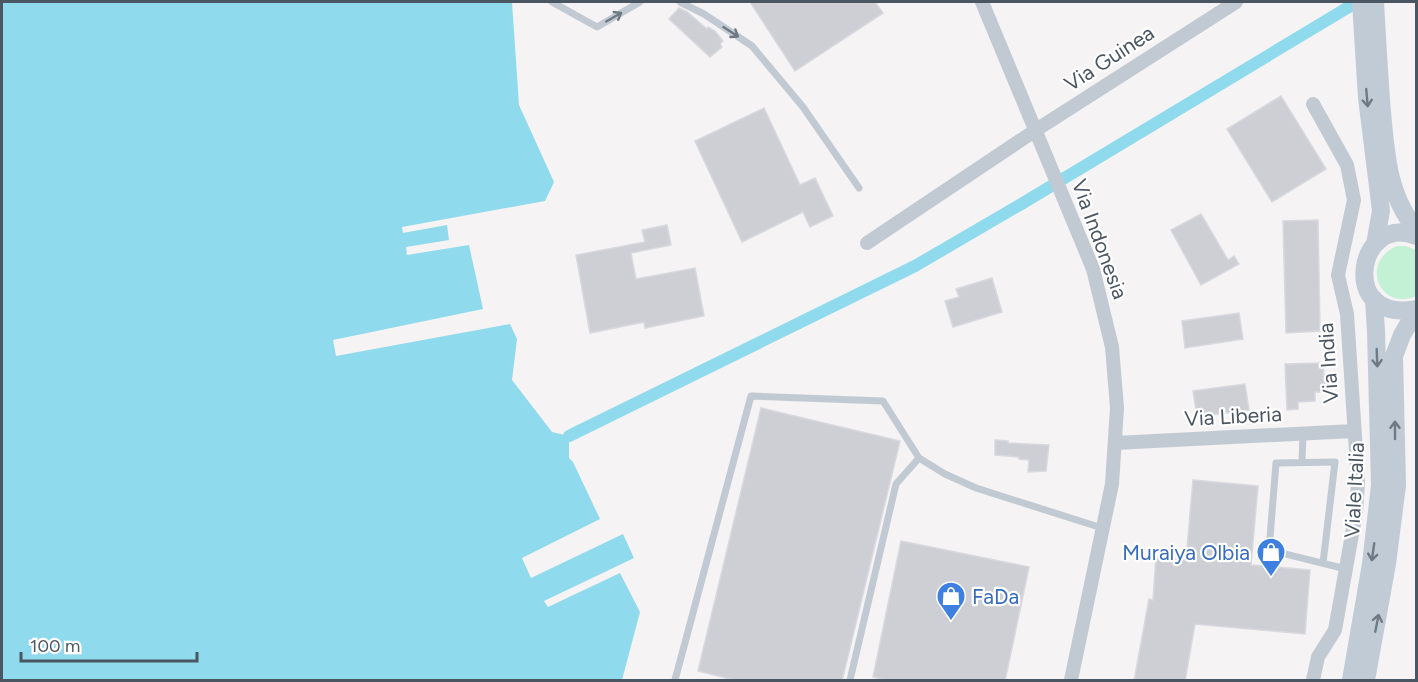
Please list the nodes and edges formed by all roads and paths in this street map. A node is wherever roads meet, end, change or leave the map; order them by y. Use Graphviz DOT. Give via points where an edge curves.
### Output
graph roads {
  1 [pos="552,2"];
  2 [pos="640,2"];
  3 [pos="681,2"];
  4 [pos="982,2"];
  5 [pos="1236,2"];
  6 [pos="1369,9"];
  7 [pos="1313,104"];
  8 [pos="1036,130"];
  9 [pos="859,188"];
  10 [pos="1416,229"];
  11 [pos="1416,236"];
  12 [pos="867,243"];
  13 [pos="1375,244"];
  14 [pos="1374,299"];
  15 [pos="1416,310"];
  16 [pos="1353,431"];
  17 [pos="1303,434"];
  18 [pos="1115,443"];
  19 [pos="920,458"];
  20 [pos="1302,462"];
  21 [pos="1102,528"];
  22 [pos="1323,563"];
  23 [pos="1346,569"];
  24 [pos="675,681"];
  25 [pos="850,681"];
  26 [pos="1071,681"];
  27 [pos="1313,681"];
  28 [pos="1351,681"];
  29 [pos="1366,681"];
  1 -- 2 [label="lane, one-way" via="597,27"];
  3 -- 9 [label="lane, one-way" via="752,46 803,107"];
  4 -- 8 [label="street, Via Indonesia"];
  5 -- 8 [label="street, Via Guinea"];
  6 -- 10 [label="main road" via="1386,154 1397,199"];
  6 -- 13 [label="main road, one-way" via="1366,98 1381,211"];
  7 -- 16 [label="street, Via India" via="1347,165 1354,200 1338,275 1347,314"];
  8 -- 12 [label="street, Via Guinea"];
  8 -- 18 [label="street, Via Indonesia" via="1093,269 1112,347 1117,408"];
  11 -- 13 [label="main road" via="1398,233"];
  13 -- 14 [label="main road, Viale Italia" via="1363,273 1366,288"];
  14 -- 15 [label="main road" via="1386,308"];
  14 -- 28 [label="main road, Viale Italia, one-way" via="1380,485"];
  29 -- 15 [label="main road, Viale Italia, one-way" via="1397,485 1394,356"];
  16 -- 17 [label="street, Via Liberia"];
  16 -- 23 [label="street, Via India" via="1358,482"];
  17 -- 18 [label="street, Via Liberia"];
  17 -- 20 [label="lane"];
  18 -- 21 [label="street, Via Indonesia" via="1112,484"];
  19 -- 21 [label="lane" via="976,488"];
  19 -- 24 [label="lane" via="883,401 751,396"];
  19 -- 25 [label="lane" via="896,484"];
  20 -- 22 [label="lane" via="1335,462"];
  20 -- 22 [label="lane" via="1276,463 1269,550"];
  21 -- 26 [label="street, Via Indonesia"];
  22 -- 23 [label="lane"];
  23 -- 27 [label="street, Via India" via="1335,630 1318,657"];
}
